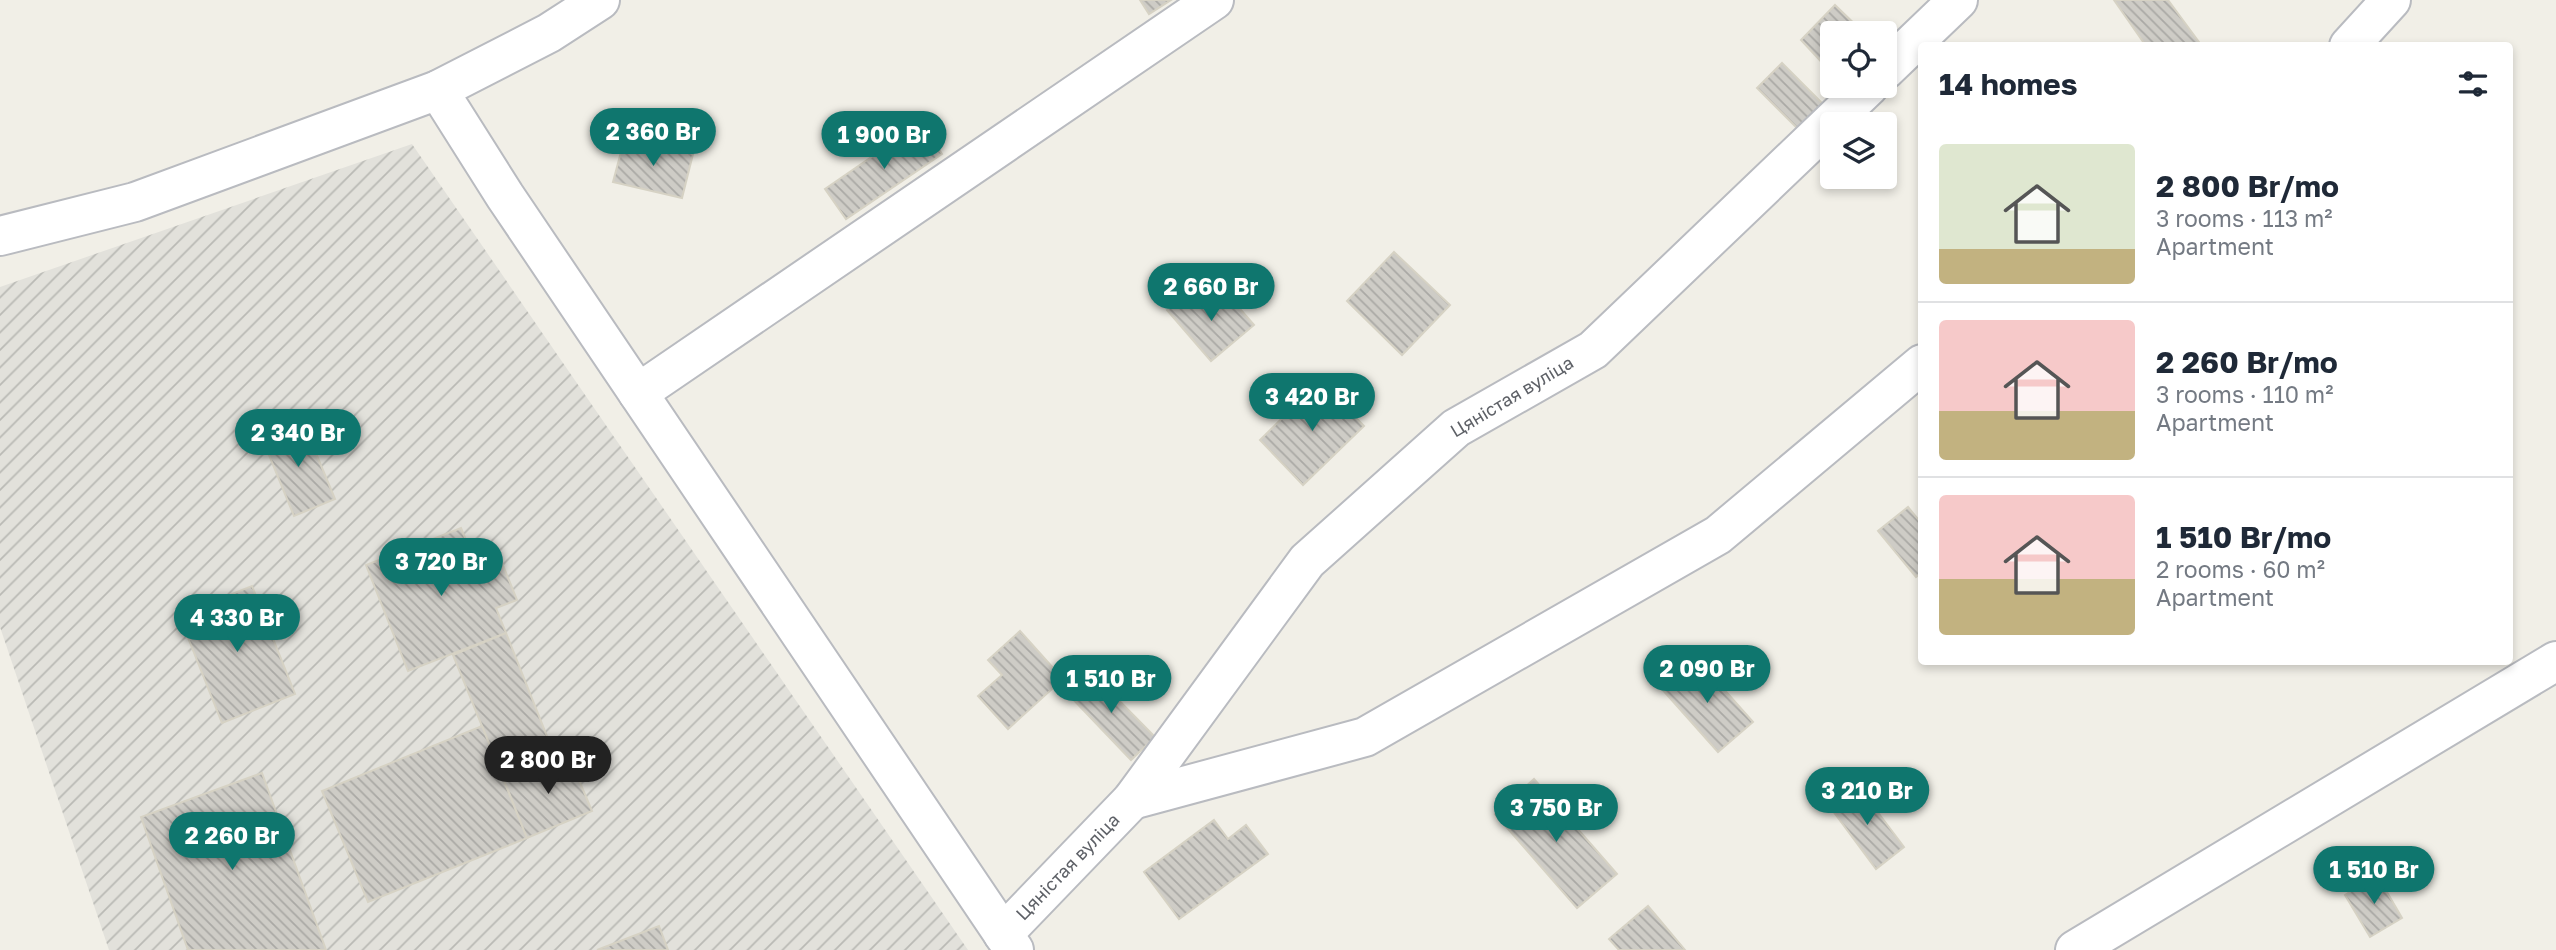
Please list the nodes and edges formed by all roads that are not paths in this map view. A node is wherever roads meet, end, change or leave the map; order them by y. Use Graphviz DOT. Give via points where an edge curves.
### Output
graph roads {
  1 [pos="600,0"];
  2 [pos="1214,0"];
  3 [pos="1958,0"];
  4 [pos="2391,0"];
  5 [pos="545,17"];
  6 [pos="2353,42"];
  7 [pos="1897,59"];
  8 [pos="438,90"];
  9 [pos="1856,98"];
  10 [pos="0,236"];
  11 [pos="1918,367"];
  12 [pos="638,393"];
  13 [pos="2556,661"];
  14 [pos="1132,800"];
  15 [pos="1008,942"];
  16 [pos="2075,950"];
  1 -- 5 [label="street"];
  2 -- 12 [label="street"];
  3 -- 7 [label="street"];
  4 -- 6 [label="street"];
  5 -- 8 [label="street"];
  8 -- 10 [label="street" via="135,202"];
  8 -- 12 [label="street"];
  9 -- 14 [label="street, Цяністая вуліца" via="1593,350 1456,428 1307,561"];
  11 -- 14 [label="street, Цяністая вуліца" via="1718,535 1365,737"];
  12 -- 15 [label="street"];
  13 -- 16 [label="street"];
  14 -- 15 [label="street, Цяністая вуліца"];
}
